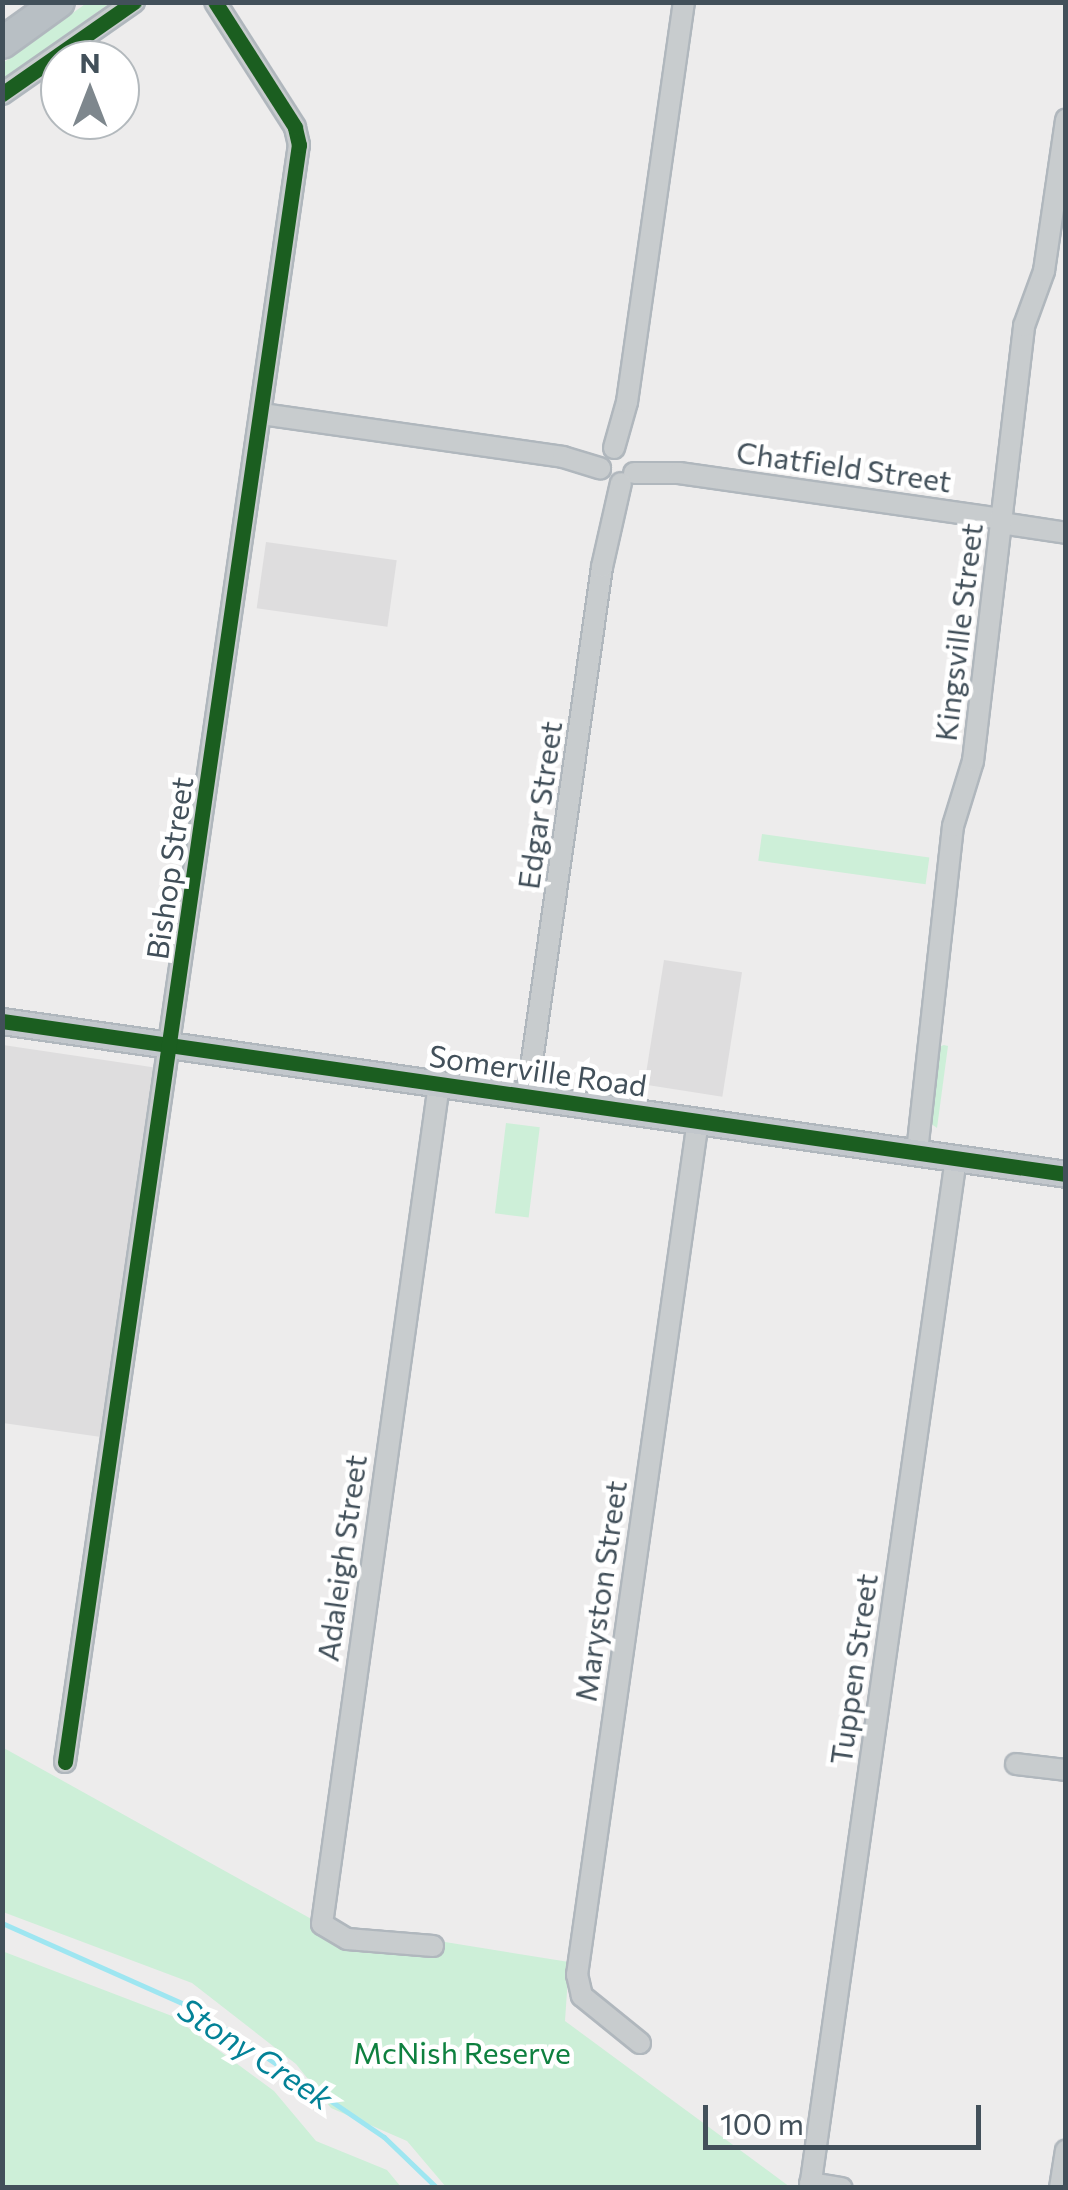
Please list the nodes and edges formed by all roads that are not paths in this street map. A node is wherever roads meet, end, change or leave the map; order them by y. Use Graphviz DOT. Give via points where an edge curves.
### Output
graph roads {
  1 [pos="60,2"];
  2 [pos="134,2"];
  3 [pos="215,2"];
  4 [pos="684,2"];
  5 [pos="2,44"];
  6 [pos="2,94"];
  7 [pos="1066,120"];
  8 [pos="262,414"];
  9 [pos="618,465"];
  10 [pos="1001,521"];
  11 [pos="1066,533"];
  12 [pos="2,1021"];
  13 [pos="170,1045"];
  14 [pos="440,1084"];
  15 [pos="527,1096"];
  16 [pos="698,1121"];
  17 [pos="916,1152"];
  18 [pos="956,1158"];
  19 [pos="1066,1174"];
  20 [pos="65,1762"];
  21 [pos="1016,1764"];
  22 [pos="1066,1770"];
  23 [pos="433,1946"];
  24 [pos="640,2044"];
  25 [pos="1066,2150"];
  26 [pos="810,2185"];
  27 [pos="842,2188"];
  28 [pos="1060,2188"];
  1 -- 5 [label="highway"];
  2 -- 6 [label="street"];
  3 -- 8 [label="street, Bishop Street" via="299,140"];
  4 -- 9 [label="street, Edgar Street"];
  7 -- 10 [label="street, Kingsville Street" via="1044,271 1024,326"];
  8 -- 9 [label="street, Chatfield Street"];
  8 -- 13 [label="street, Bishop Street"];
  9 -- 10 [label="street, Chatfield Street"];
  9 -- 15 [label="street, Edgar Street"];
  10 -- 11 [label="street, Chatfield Street"];
  10 -- 17 [label="street, Kingsville Street" via="973,761 953,826"];
  12 -- 13 [label="main road, Somerville Road"];
  13 -- 14 [label="main road, Somerville Road"];
  13 -- 20 [label="street, Bishop Street"];
  14 -- 15 [label="main road, Somerville Road"];
  14 -- 23 [label="street, Adaleigh Street" via="322,1924 347,1940"];
  15 -- 16 [label="main road, Somerville Road"];
  16 -- 17 [label="main road, Somerville Road"];
  16 -- 24 [label="street, Maryston Street" via="577,1975 582,1996"];
  17 -- 18 [label="main road, Somerville Road"];
  18 -- 19 [label="main road, Somerville Road"];
  18 -- 26 [label="street, Tuppen Street"];
  21 -- 22 [label="street"];
  25 -- 28 [label="street"];
  26 -- 27 [label="street"];
}
